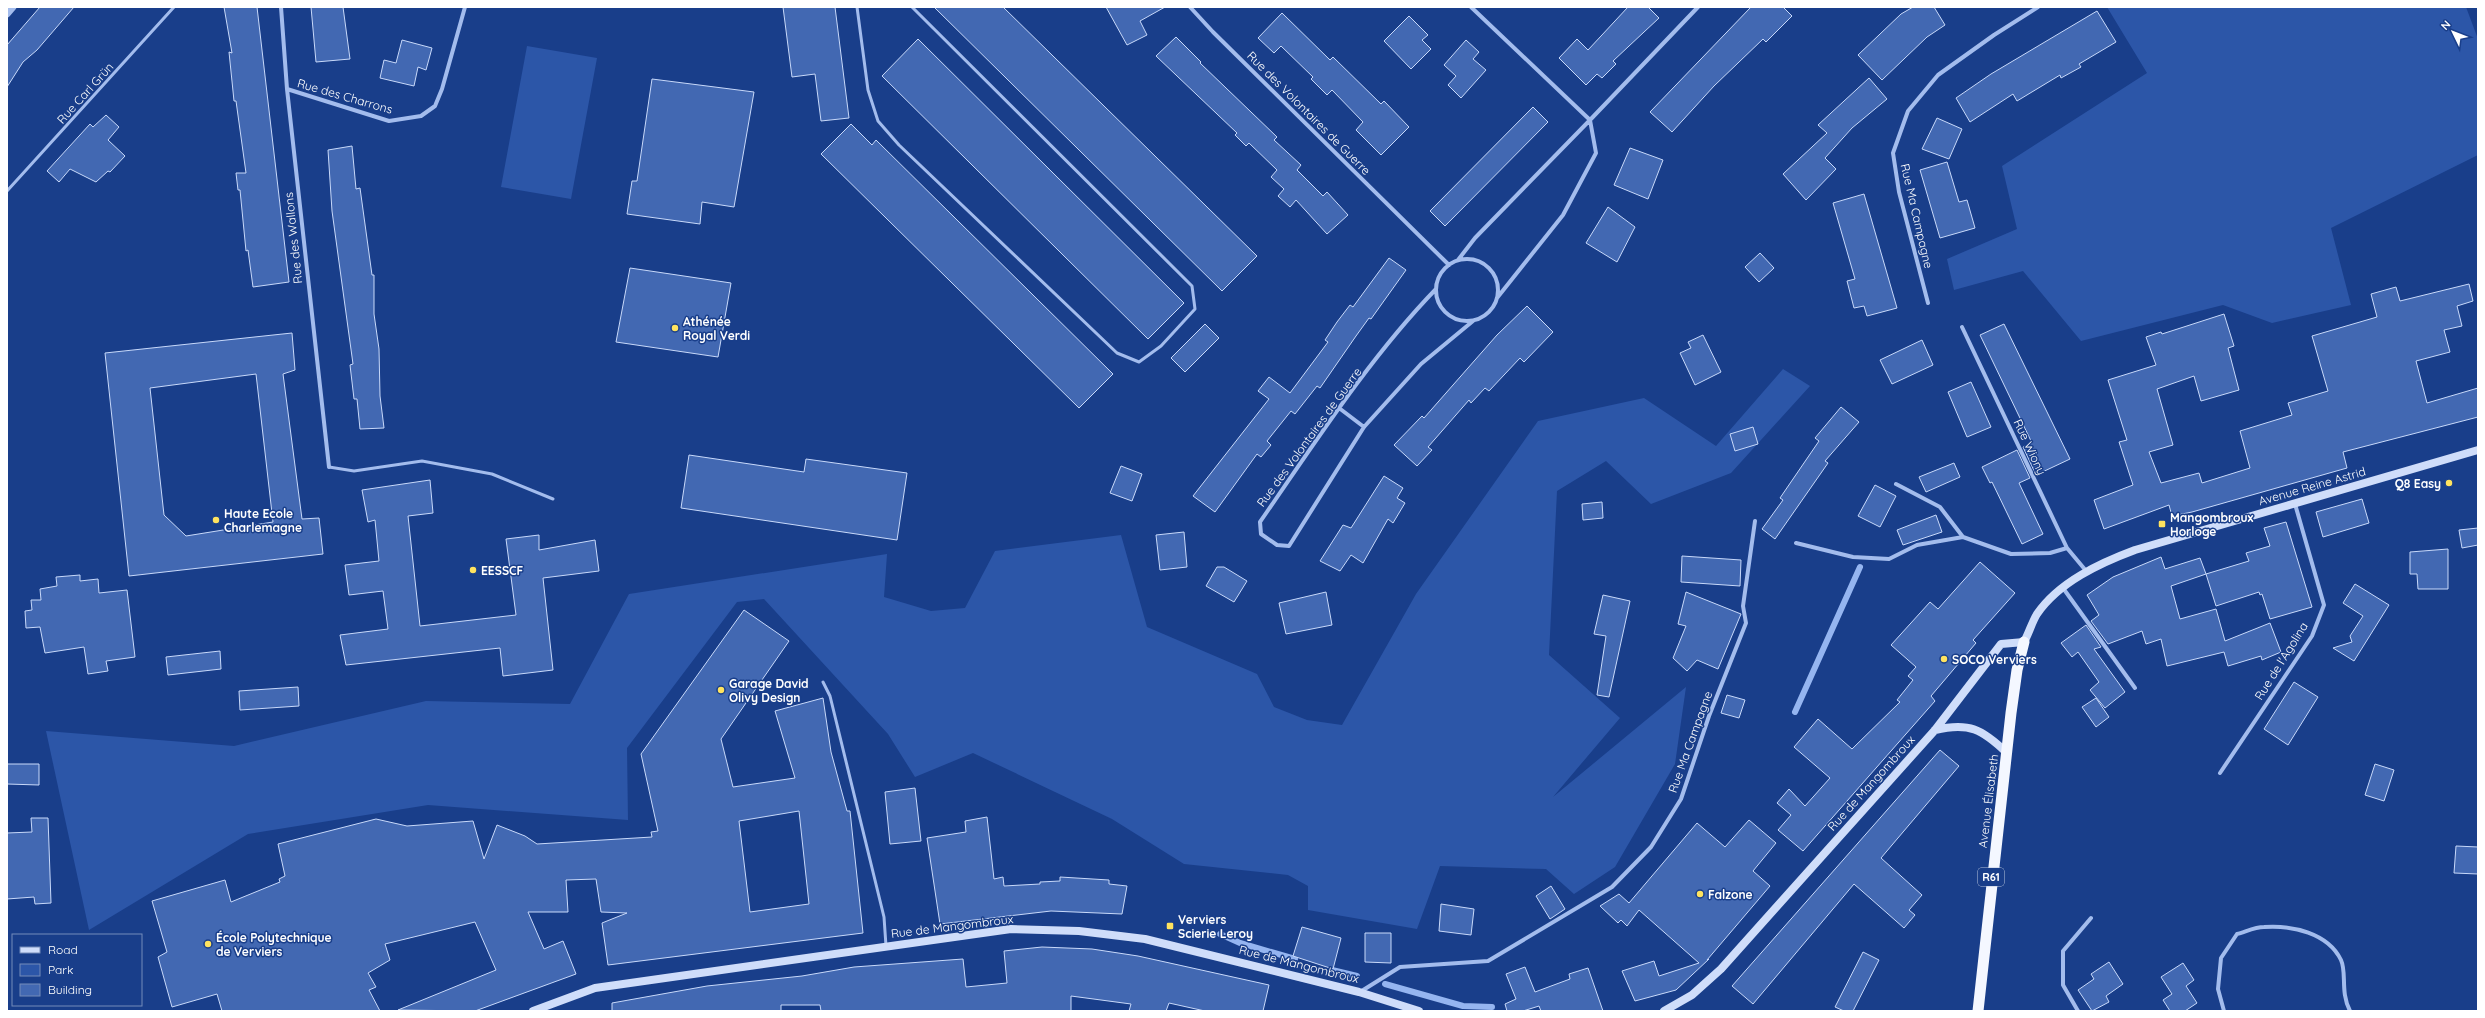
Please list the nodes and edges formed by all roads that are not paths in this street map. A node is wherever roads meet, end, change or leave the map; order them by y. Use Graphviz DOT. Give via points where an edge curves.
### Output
graph roads {
  1 [pos="14,7"];
  2 [pos="174,7"];
  3 [pos="281,7"];
  4 [pos="465,7"];
  5 [pos="857,7"];
  6 [pos="912,7"];
  7 [pos="1190,7"];
  8 [pos="1471,7"];
  9 [pos="1698,7"];
  10 [pos="2038,7"];
  11 [pos="7,14"];
  12 [pos="287,89"];
  13 [pos="1590,120"];
  14 [pos="7,191"];
  15 [pos="1458,260"];
  16 [pos="1449,265"];
  17 [pos="1436,289"];
  18 [pos="1497,298"];
  19 [pos="1928,303"];
  20 [pos="1473,320"];
  21 [pos="1962,327"];
  22 [pos="1339,408"];
  23 [pos="1364,427"];
  24 [pos="2478,450"];
  25 [pos="329,467"];
  26 [pos="1896,484"];
  27 [pos="553,499"];
  28 [pos="2295,504"];
  29 [pos="1755,521"];
  30 [pos="1962,537"];
  31 [pos="1796,542"];
  32 [pos="2067,548"];
  33 [pos="2087,572"];
  34 [pos="2063,588"];
  35 [pos="2024,642"];
  36 [pos="823,682"];
  37 [pos="2135,688"];
  38 [pos="1935,730"];
  39 [pos="2007,753"];
  40 [pos="2220,773"];
  41 [pos="2091,918"];
  42 [pos="886,946"];
  43 [pos="1359,992"];
  44 [pos="533,1011"];
  45 [pos="1419,1011"];
  46 [pos="1664,1011"];
  47 [pos="1978,1011"];
  48 [pos="2078,1011"];
  49 [pos="2224,1011"];
  50 [pos="2350,1011"];
  1 -- 11 [label="street"];
  2 -- 14 [label="lane, Rue Carl Grün"];
  3 -- 12 [label="street, Rue des Wallons"];
  4 -- 12 [label="street, Rue des Charrons" via="442,89 435,106 421,116 389,121"];
  5 -- 6 [label="lane" via="868,90 878,121 899,145 1117,353 1139,362 1161,346 1195,309 1192,286"];
  7 -- 16 [label="street, Rue des Volontaires de Guerre"];
  8 -- 13 [label="street"];
  9 -- 13 [label="street, Rue des Volontaires de Guerre"];
  10 -- 19 [label="street, Rue Ma Campagne" via="1994,34 1938,75 1908,111 1893,153 1899,192"];
  12 -- 25 [label="street, Rue des Wallons"];
  13 -- 15 [label="street, Rue des Volontaires de Guerre" via="1475,238"];
  13 -- 18 [label="street, Rue des Volontaires de Guerre" via="1596,153 1563,215"];
  15 -- 16 [label="street, Rue des Volontaires de Guerre"];
  15 -- 18 [label="street" via="1466,259 1486,266 1493,274 1498,287"];
  16 -- 17 [label="street, Rue des Volontaires de Guerre" via="1438,280"];
  17 -- 20 [label="street" via="1438,301 1452,318 1461,321"];
  17 -- 22 [label="street, Rue des Volontaires de Guerre"];
  18 -- 20 [label="street, Rue des Volontaires de Guerre" via="1485,316"];
  20 -- 23 [label="street, Rue des Volontaires de Guerre" via="1421,364"];
  21 -- 32 [label="street, Rue Wiony"];
  22 -- 23 [label="street"];
  22 -- 23 [label="street, Rue des Volontaires de Guerre" via="1260,522 1261,534 1277,545 1289,546"];
  24 -- 28 [label="main road, Avenue Reine Astrid"];
  25 -- 27 [label="lane" via="354,471 422,461 492,474"];
  26 -- 30 [label="street" via="1940,507"];
  28 -- 33 [label="main road, Avenue Reine Astrid" via="2135,550"];
  28 -- 40 [label="street, Rue de l'Agolina" via="2324,606 2312,636"];
  29 -- 43 [label="street, Rue Ma Campagne" via="1743,606 1746,623 1709,716 1681,799 1651,847 1612,887 1488,961 1400,967"];
  30 -- 31 [label="street" via="1917,544 1889,558 1853,557"];
  30 -- 32 [label="street" via="2011,554 2050,553"];
  32 -- 33 [label="street, Rue Wiony"];
  33 -- 34 [label="main road"];
  34 -- 35 [label="main road" via="2037,614"];
  34 -- 37 [label="street"];
  35 -- 38 [label="main road, Rue de Mangombroux" via="2001,644"];
  35 -- 39 [label="highway, Avenue Élisabeth / R61" via="2016,677"];
  36 -- 42 [label="lane, Rue de Mangombroux" via="830,696 884,916"];
  38 -- 39 [label="main road" via="1955,725 1968,726 1986,735"];
  38 -- 46 [label="main road, Rue de Mangombroux" via="1720,969 1692,995"];
  39 -- 47 [label="highway, Avenue Élisabeth / R61"];
  41 -- 48 [label="street" via="2062,951 2063,985"];
  42 -- 43 [label="main road, Rue de Mangombroux" via="1011,929 1079,931 1145,939"];
  42 -- 44 [label="main road, Rue de Mangombroux" via="595,988"];
  43 -- 45 [label="main road, Rue de Mangombroux"];
  49 -- 50 [label="street" via="2218,989 2221,958 2237,934 2263,927 2297,928 2328,943 2341,961 2344,999"];
}
